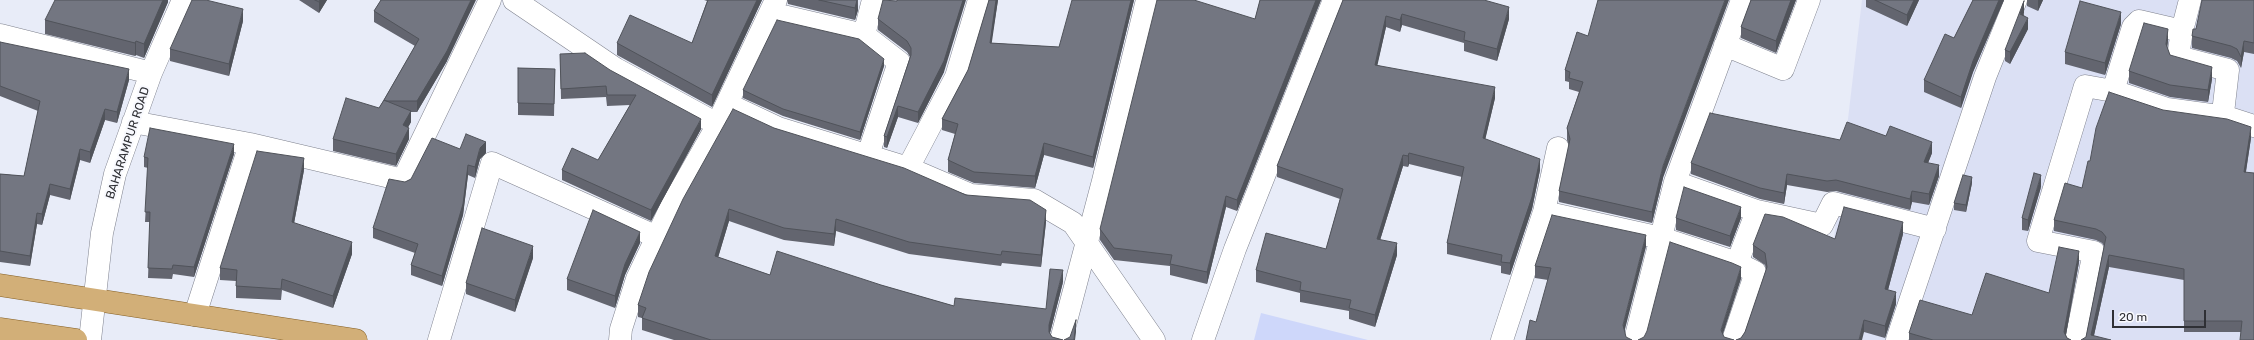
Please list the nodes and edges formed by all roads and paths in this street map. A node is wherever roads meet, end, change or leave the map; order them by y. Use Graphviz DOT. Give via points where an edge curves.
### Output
graph roads {
  1 [pos="183,0"];
  2 [pos="490,0"];
  3 [pos="514,0"];
  4 [pos="873,0"];
  5 [pos="979,0"];
  6 [pos="1147,0"];
  7 [pos="1334,0"];
  8 [pos="1742,0"];
  9 [pos="1809,0"];
  10 [pos="2016,0"];
  11 [pos="2190,0"];
  12 [pos="773,6"];
  13 [pos="2182,30"];
  14 [pos="0,35"];
  15 [pos="864,35"];
  16 [pos="1725,45"];
  17 [pos="151,73"];
  18 [pos="2113,91"];
  19 [pos="727,104"];
  20 [pos="2226,117"];
  21 [pos="134,122"];
  22 [pos="718,124"];
  23 [pos="2254,126"];
  24 [pos="250,144"];
  25 [pos="1558,148"];
  26 [pos="868,155"];
  27 [pos="908,168"];
  28 [pos="1675,182"];
  29 [pos="1757,211"];
  30 [pos="1544,212"];
  31 [pos="1934,229"];
  32 [pos="657,237"];
  33 [pos="1661,238"];
  34 [pos="1086,243"];
  35 [pos="1737,263"];
  36 [pos="0,285"];
  37 [pos="94,300"];
  38 [pos="195,315"];
  39 [pos="0,329"];
  40 [pos="27,336"];
  41 [pos="76,340"];
  42 [pos="90,340"];
  43 [pos="356,340"];
  44 [pos="439,340"];
  45 [pos="620,340"];
  46 [pos="1061,340"];
  47 [pos="1154,340"];
  48 [pos="1203,340"];
  49 [pos="1502,340"];
  50 [pos="1635,340"];
  51 [pos="1733,340"];
  52 [pos="1897,340"];
  53 [pos="2076,340"];
  1 -- 17 [label="street, BAHARAMPUR ROAD"];
  2 -- 24 [label="street" via="403,180"];
  3 -- 22 [label="street" via="616,69"];
  4 -- 15 [label="street"];
  5 -- 27 [label="street" via="956,78"];
  6 -- 34 [label="street"];
  7 -- 48 [label="street" via="1235,249"];
  8 -- 16 [label="street"];
  9 -- 16 [label="street" via="1783,69"];
  10 -- 31 [label="street" via="1985,78"];
  11 -- 13 [label="street"];
  12 -- 15 [label="street"];
  12 -- 19 [label="street"];
  13 -- 18 [label="street" via="2138,21 2133,27"];
  13 -- 20 [label="street" via="2178,57 2228,70 2223,113"];
  14 -- 17 [label="street"];
  15 -- 26 [label="street" via="899,62"];
  16 -- 28 [label="street"];
  17 -- 21 [label="street, BAHARAMPUR ROAD"];
  18 -- 20 [label="street" via="2167,109"];
  18 -- 53 [label="street" via="2085,86 2038,241 2094,252"];
  19 -- 22 [label="street"];
  19 -- 26 [label="street" via="778,128"];
  20 -- 23 [label="street"];
  21 -- 24 [label="street"];
  21 -- 37 [label="street, BAHARAMPUR ROAD" via="115,174 102,233"];
  22 -- 32 [label="street" via="672,205"];
  24 -- 38 [label="street"];
  25 -- 30 [label="street"];
  26 -- 27 [label="street"];
  27 -- 34 [label="street" via="972,195 1034,200 1073,223"];
  28 -- 29 [label="street"];
  28 -- 33 [label="street"];
  29 -- 31 [label="street" via="1822,225 1833,203"];
  29 -- 35 [label="street"];
  30 -- 33 [label="street"];
  30 -- 49 [label="street"];
  31 -- 52 [label="street"];
  32 -- 44 [label="street" via="492,163"];
  32 -- 45 [label="street" via="637,280 621,329"];
  33 -- 35 [label="street"];
  33 -- 50 [label="street"];
  34 -- 46 [label="street"];
  34 -- 47 [label="street"];
  35 -- 51 [label="street" via="1755,272 1755,275"];
  36 -- 37 [label="main road"];
  37 -- 38 [label="main road"];
  37 -- 42 [label="street, BAHARAMPUR ROAD"];
  38 -- 43 [label="main road"];
  39 -- 40 [label="main road"];
  40 -- 41 [label="main road"];
}
